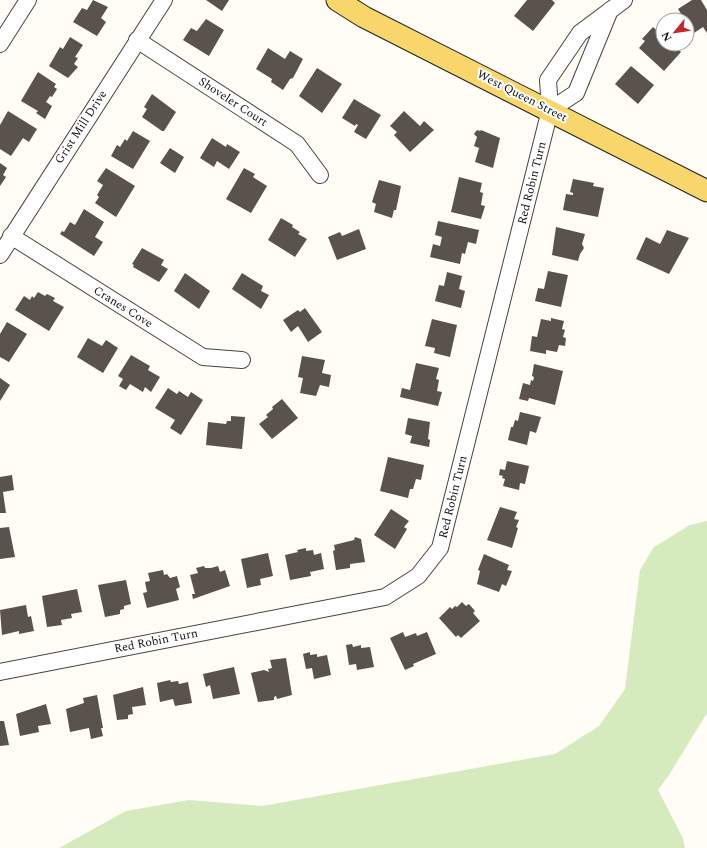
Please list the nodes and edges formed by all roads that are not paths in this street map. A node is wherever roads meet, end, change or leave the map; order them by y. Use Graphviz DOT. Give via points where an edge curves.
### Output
graph roads {
  1 [pos="28,0"];
  2 [pos="164,0"];
  3 [pos="337,0"];
  4 [pos="624,0"];
  5 [pos="607,4"];
  6 [pos="137,40"];
  7 [pos="0,44"];
  8 [pos="550,110"];
  9 [pos="320,175"];
  10 [pos="707,191"];
  11 [pos="11,236"];
  12 [pos="0,255"];
  13 [pos="242,360"];
  14 [pos="0,672"];
  1 -- 7 [label="street"];
  2 -- 6 [label="street, Grist Mill Drive"];
  3 -- 8 [label="main road, West Queen Street" via="364,17"];
  4 -- 5 [label="street, Red Robin Turn"];
  5 -- 8 [label="street" via="576,93"];
  5 -- 8 [label="street, Red Robin Turn" via="580,33 548,80"];
  6 -- 9 [label="street, Shoveler Court" via="297,144"];
  6 -- 11 [label="street, Grist Mill Drive"];
  8 -- 10 [label="main road, West Queen Street"];
  8 -- 14 [label="street, Red Robin Turn" via="440,548 418,576 385,597"];
  11 -- 12 [label="street, Grist Mill Drive"];
  11 -- 13 [label="street, Cranes Cove" via="203,357"];
}
